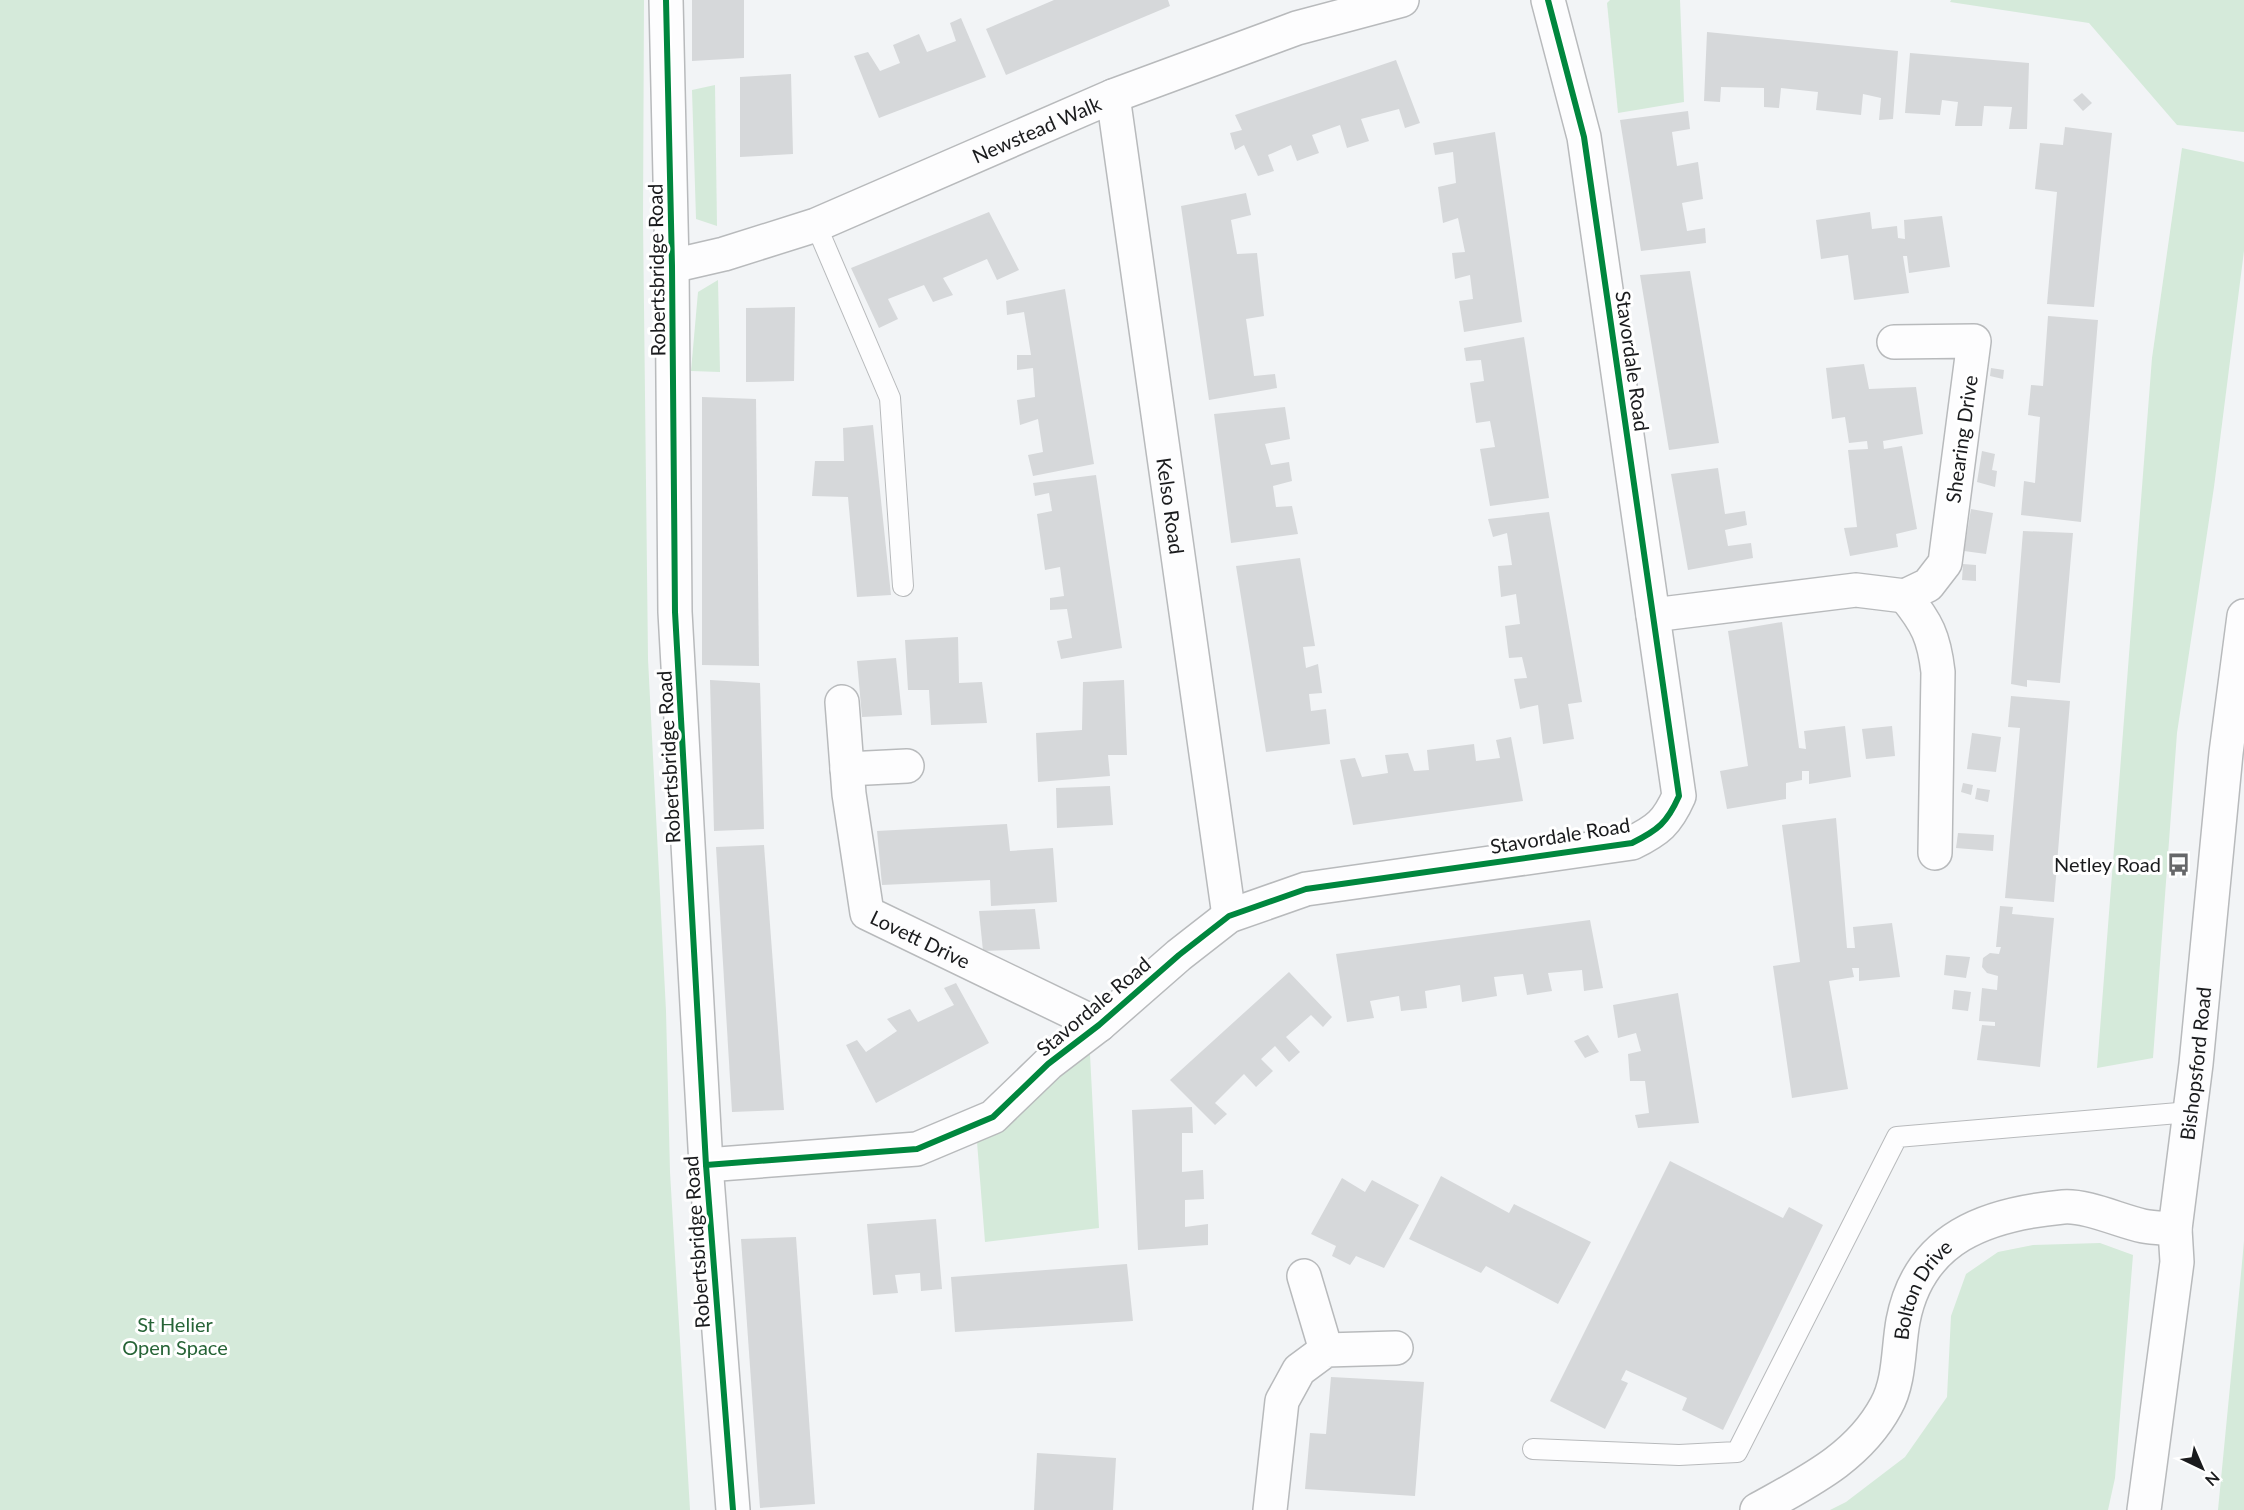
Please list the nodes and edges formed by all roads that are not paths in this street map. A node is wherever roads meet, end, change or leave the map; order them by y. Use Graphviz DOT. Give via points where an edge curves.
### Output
graph roads {
  1 [pos="666,0"];
  2 [pos="1402,0"];
  3 [pos="1548,0"];
  4 [pos="1113,96"];
  5 [pos="816,225"];
  6 [pos="672,266"];
  7 [pos="1894,342"];
  8 [pos="903,586"];
  9 [pos="1905,596"];
  10 [pos="1653,615"];
  11 [pos="2244,616"];
  12 [pos="842,702"];
  13 [pos="2238,707"];
  14 [pos="907,766"];
  15 [pos="847,769"];
  16 [pos="1935,853"];
  17 [pos="1229,916"];
  18 [pos="1099,1025"];
  19 [pos="2190,1112"];
  20 [pos="706,1165"];
  21 [pos="2175,1229"];
  22 [pos="1304,1276"];
  23 [pos="1396,1348"];
  24 [pos="1326,1350"];
  25 [pos="1533,1449"];
  26 [pos="733,1510"];
  27 [pos="1270,1510"];
  28 [pos="1757,1510"];
  29 [pos="2145,1510"];
  1 -- 6 [label="street, Robertsbridge Road"];
  2 -- 4 [label="street, Newstead Walk" via="1297,28"];
  3 -- 10 [label="street, Stavordale Road" via="1584,137"];
  4 -- 5 [label="street, Newstead Walk"];
  4 -- 17 [label="street, Kelso Road"];
  5 -- 6 [label="street, Newstead Walk"];
  5 -- 8 [label="lane" via="890,398"];
  6 -- 20 [label="street, Robertsbridge Road" via="675,612"];
  7 -- 9 [label="street, Shearing Drive" via="1974,341 1945,563 1928,585"];
  9 -- 10 [label="street" via="1856,590"];
  9 -- 16 [label="street" via="1926,622 1935,643"];
  10 -- 17 [label="street, Stavordale Road" via="1679,796 1672,813 1657,831 1632,843 1306,889"];
  11 -- 13 [label="street, Bishopsford Road"];
  12 -- 15 [label="street, Lovett Drive"];
  13 -- 19 [label="street, Bishopsford Road"];
  14 -- 15 [label="street"];
  15 -- 18 [label="street, Lovett Drive" via="867,913"];
  17 -- 18 [label="street, Stavordale Road"];
  18 -- 20 [label="street, Stavordale Road" via="1048,1064 993,1117 917,1149"];
  19 -- 21 [label="street, Bishopsford Road"];
  19 -- 25 [label="lane" via="1898,1137 1737,1452 1679,1455"];
  20 -- 26 [label="street, Robertsbridge Road"];
  21 -- 28 [label="street, Bolton Drive" via="2144,1226 2066,1207 1977,1224 1943,1246 1921,1274 1904,1318 1887,1404 1868,1433 1846,1457"];
  21 -- 29 [label="street, Bishopsford Road" via="2177,1262"];
  22 -- 24 [label="street"];
  23 -- 24 [label="street"];
  24 -- 27 [label="street" via="1299,1370 1282,1401"];
}
